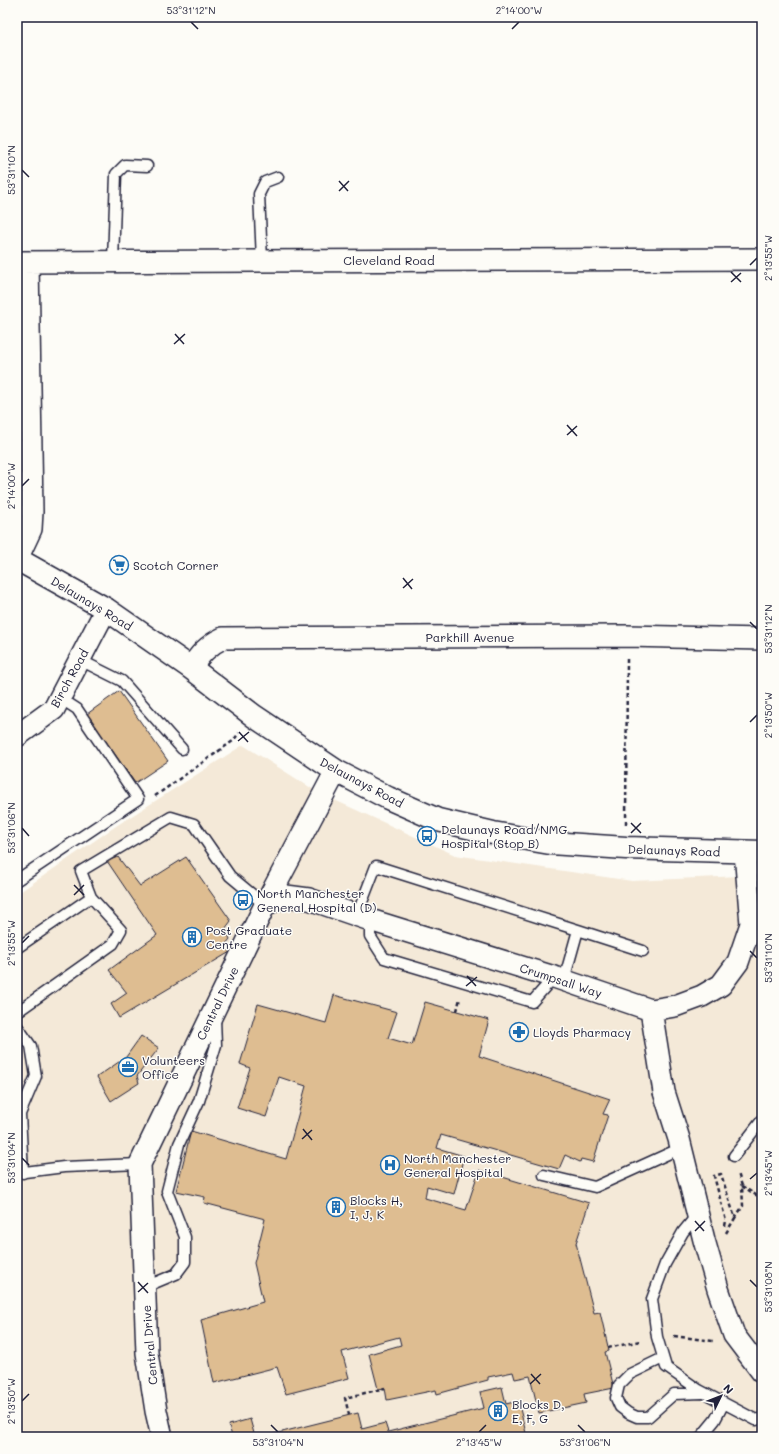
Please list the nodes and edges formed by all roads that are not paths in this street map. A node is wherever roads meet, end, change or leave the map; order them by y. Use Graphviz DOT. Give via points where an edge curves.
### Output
graph roads {
  1 [pos="147,166"];
  2 [pos="278,177"];
  3 [pos="762,259"];
  4 [pos="262,260"];
  5 [pos="22,262"];
  6 [pos="113,262"];
  7 [pos="17,559"];
  8 [pos="106,609"];
  9 [pos="762,639"];
  10 [pos="80,660"];
  11 [pos="191,668"];
  12 [pos="60,698"];
  13 [pos="17,736"];
  14 [pos="182,749"];
  15 [pos="336,771"];
  16 [pos="754,852"];
  17 [pos="17,880"];
  18 [pos="91,897"];
  19 [pos="265,904"];
  20 [pos="364,918"];
  21 [pos="578,930"];
  22 [pos="17,948"];
  23 [pos="643,951"];
  24 [pos="559,979"];
  25 [pos="215,1008"];
  26 [pos="651,1010"];
  27 [pos="17,1012"];
  28 [pos="17,1026"];
  29 [pos="762,1120"];
  30 [pos="681,1148"];
  31 [pos="734,1156"];
  32 [pos="140,1164"];
  33 [pos="20,1173"];
  34 [pos="544,1175"];
  35 [pos="697,1214"];
  36 [pos="145,1287"];
  37 [pos="663,1358"];
  38 [pos="762,1372"];
  39 [pos="703,1393"];
  40 [pos="724,1403"];
  41 [pos="762,1418"];
  42 [pos="162,1437"];
  43 [pos="701,1437"];
  1 -- 6 [label="lane" via="125,166 116,174"];
  2 -- 4 [label="lane" via="265,182 259,194"];
  3 -- 4 [label="street, Cleveland Road"];
  4 -- 6 [label="street, Cleveland Road"];
  5 -- 6 [label="street, Cleveland Road"];
  5 -- 7 [label="street" via="32,512 31,529"];
  7 -- 8 [label="street, Delaunays Road"];
  8 -- 10 [label="street, Birch Road"];
  8 -- 11 [label="street, Delaunays Road"];
  9 -- 11 [label="street, Parkhill Avenue" via="627,636 222,638 201,653"];
  10 -- 12 [label="street, Birch Road"];
  10 -- 14 [label="lane" via="122,681"];
  11 -- 15 [label="street, Delaunays Road" via="254,716"];
  12 -- 13 [label="street, Birch Road" via="54,709"];
  12 -- 17 [label="lane" via="77,709 138,799"];
  15 -- 16 [label="street, Delaunays Road" via="438,820 493,833 550,843"];
  15 -- 19 [label="street, Central Drive"];
  16 -- 26 [label="street, Crumpsall Way" via="751,924 738,962 721,985 702,996 675,1006"];
  18 -- 19 [label="lane" via="81,871 171,817 194,824 230,876"];
  18 -- 22 [label="lane"];
  18 -- 27 [label="lane" via="121,930 113,944"];
  19 -- 20 [label="street, Crumpsall Way" via="286,896 309,899"];
  19 -- 25 [label="street, Central Drive"];
  20 -- 21 [label="lane" via="376,866"];
  20 -- 24 [label="street, Crumpsall Way"];
  20 -- 24 [label="lane" via="370,936 384,958 532,1002"];
  21 -- 23 [label="lane"];
  21 -- 24 [label="lane"];
  24 -- 26 [label="street, Crumpsall Way"];
  25 -- 32 [label="street, Central Drive"];
  25 -- 36 [label="lane" via="216,1045 198,1102 179,1144 167,1191 186,1237 185,1262 176,1274"];
  26 -- 30 [label="street" via="664,1092"];
  28 -- 33 [label="lane" via="31,1046 36,1076 20,1114"];
  29 -- 31 [label="lane"];
  30 -- 34 [label="lane" via="595,1186"];
  30 -- 35 [label="street"];
  32 -- 33 [label="lane" via="64,1167"];
  32 -- 36 [label="street, Central Drive"];
  35 -- 37 [label="lane" via="683,1232 665,1264 652,1299 657,1337"];
  35 -- 38 [label="street" via="734,1335"];
  36 -- 42 [label="street, Central Drive" via="147,1353"];
  37 -- 39 [label="lane" via="666,1367"];
  37 -- 39 [label="lane" via="630,1374 619,1385 616,1398 620,1406 637,1417 648,1417 674,1394"];
  39 -- 40 [label="lane"];
  40 -- 41 [label="lane" via="756,1420"];
  40 -- 43 [label="lane" via="715,1420"];
}
